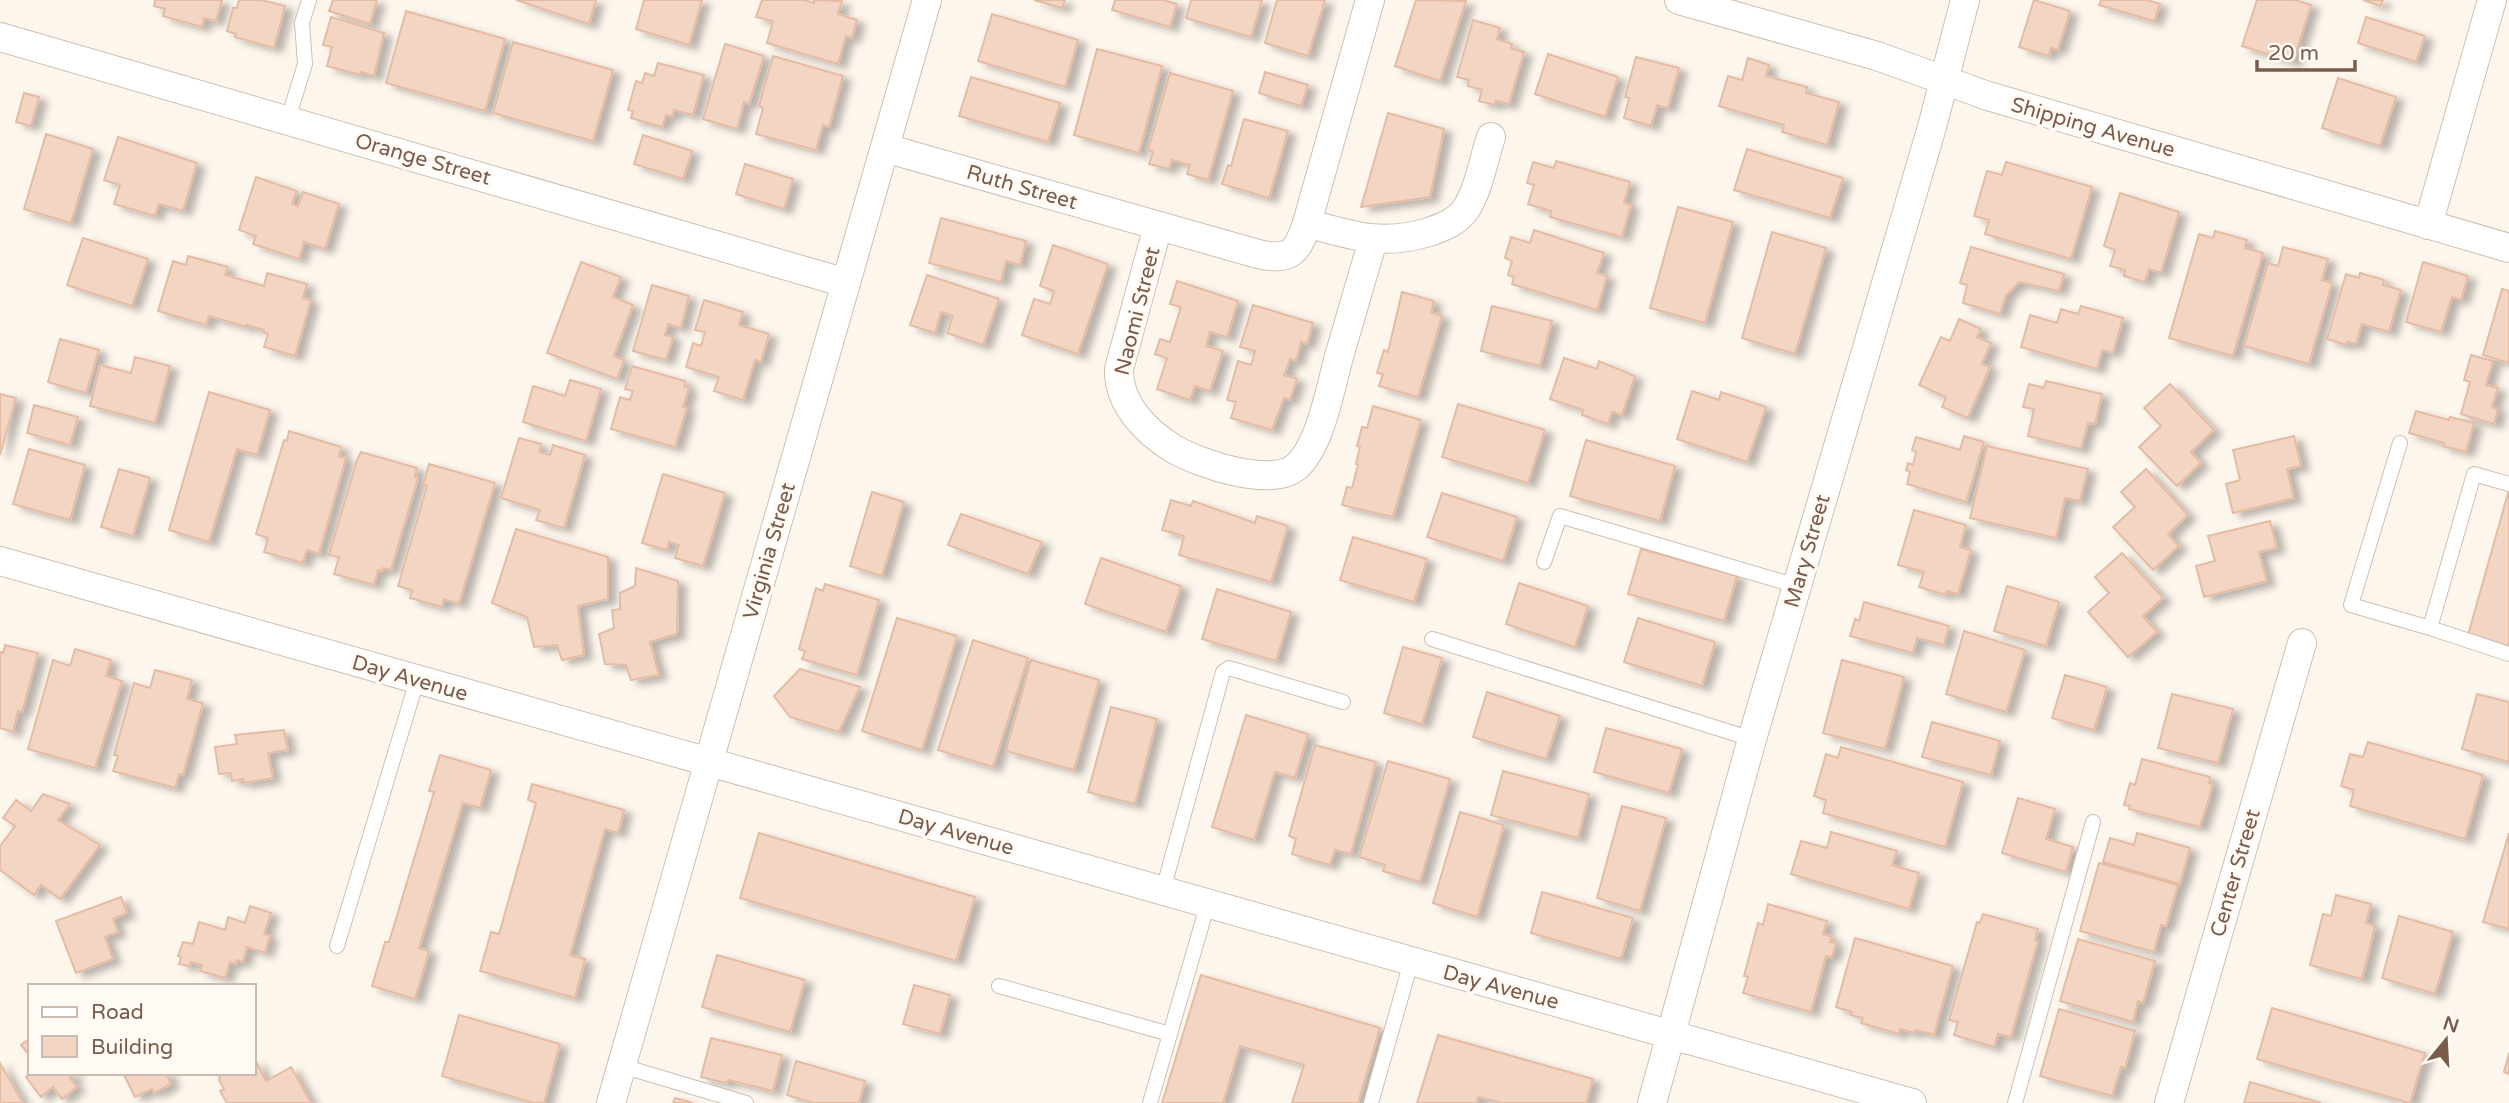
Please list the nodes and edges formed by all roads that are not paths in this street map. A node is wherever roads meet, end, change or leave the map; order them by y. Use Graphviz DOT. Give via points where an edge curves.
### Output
graph roads {
  1 [pos="309,0"];
  2 [pos="927,0"];
  3 [pos="1370,0"];
  4 [pos="1679,0"];
  5 [pos="1965,0"];
  6 [pos="2492,0"];
  7 [pos="0,37"];
  8 [pos="1944,80"];
  9 [pos="288,120"];
  10 [pos="1491,137"];
  11 [pos="885,148"];
  12 [pos="1307,223"];
  13 [pos="2428,225"];
  14 [pos="1158,226"];
  15 [pos="1373,240"];
  16 [pos="2509,248"];
  17 [pos="846,283"];
  18 [pos="2400,443"];
  19 [pos="2509,484"];
  20 [pos="0,561"];
  21 [pos="1544,562"];
  22 [pos="1797,586"];
  23 [pos="2430,628"];
  24 [pos="1432,639"];
  25 [pos="2302,643"];
  26 [pos="2509,654"];
  27 [pos="416,680"];
  28 [pos="1343,702"];
  29 [pos="1752,739"];
  30 [pos="709,762"];
  31 [pos="2093,822"];
  32 [pos="1163,890"];
  33 [pos="1208,903"];
  34 [pos="337,946"];
  35 [pos="1411,962"];
  36 [pos="999,986"];
  37 [pos="1671,1033"];
  38 [pos="1170,1034"];
  39 [pos="622,1066"];
  40 [pos="611,1103"];
  41 [pos="746,1103"];
  42 [pos="1150,1103"];
  43 [pos="1371,1103"];
  44 [pos="1652,1103"];
  45 [pos="1912,1103"];
  46 [pos="2015,1103"];
  47 [pos="2169,1103"];
  1 -- 9 [label="lane" via="302,23 305,64"];
  2 -- 11 [label="street, Virginia Street"];
  3 -- 12 [label="street, Naomi Street"];
  4 -- 8 [label="street, Shipping Avenue" via="1877,56"];
  5 -- 8 [label="street, Mary Street"];
  6 -- 13 [label="street"];
  7 -- 9 [label="street, Orange Street"];
  8 -- 13 [label="street, Shipping Avenue"];
  8 -- 22 [label="street, Mary Street"];
  9 -- 17 [label="street, Orange Street"];
  10 -- 15 [label="street" via="1464,213 1453,222 1404,239"];
  11 -- 14 [label="street, Ruth Street"];
  11 -- 17 [label="street, Virginia Street"];
  12 -- 14 [label="street, Naomi Street" via="1297,249 1278,257"];
  12 -- 15 [label="street"];
  13 -- 16 [label="street, Shipping Avenue"];
  14 -- 15 [label="street, Naomi Street" via="1119,369 1118,382 1127,404 1152,432 1184,455 1266,476 1289,472 1307,454"];
  17 -- 30 [label="street, Virginia Street"];
  18 -- 23 [label="lane" via="2351,606"];
  19 -- 23 [label="lane" via="2474,474"];
  20 -- 27 [label="street, Day Avenue"];
  21 -- 22 [label="lane" via="1560,516"];
  22 -- 29 [label="street, Mary Street"];
  23 -- 26 [label="lane"];
  24 -- 29 [label="lane"];
  25 -- 47 [label="street, Center Street"];
  27 -- 30 [label="street, Day Avenue"];
  27 -- 34 [label="lane"];
  28 -- 32 [label="lane" via="1229,668 1223,671"];
  29 -- 37 [label="street, Mary Street"];
  30 -- 32 [label="street, Day Avenue"];
  30 -- 39 [label="street, Virginia Street"];
  31 -- 46 [label="lane"];
  32 -- 33 [label="street, Day Avenue"];
  33 -- 35 [label="street, Day Avenue"];
  33 -- 38 [label="lane"];
  35 -- 37 [label="street, Day Avenue"];
  35 -- 43 [label="lane"];
  36 -- 38 [label="lane"];
  37 -- 44 [label="street, Mary Street"];
  37 -- 45 [label="street, Day Avenue"];
  38 -- 42 [label="lane"];
  39 -- 40 [label="street, Virginia Street"];
  39 -- 41 [label="lane"];
}
